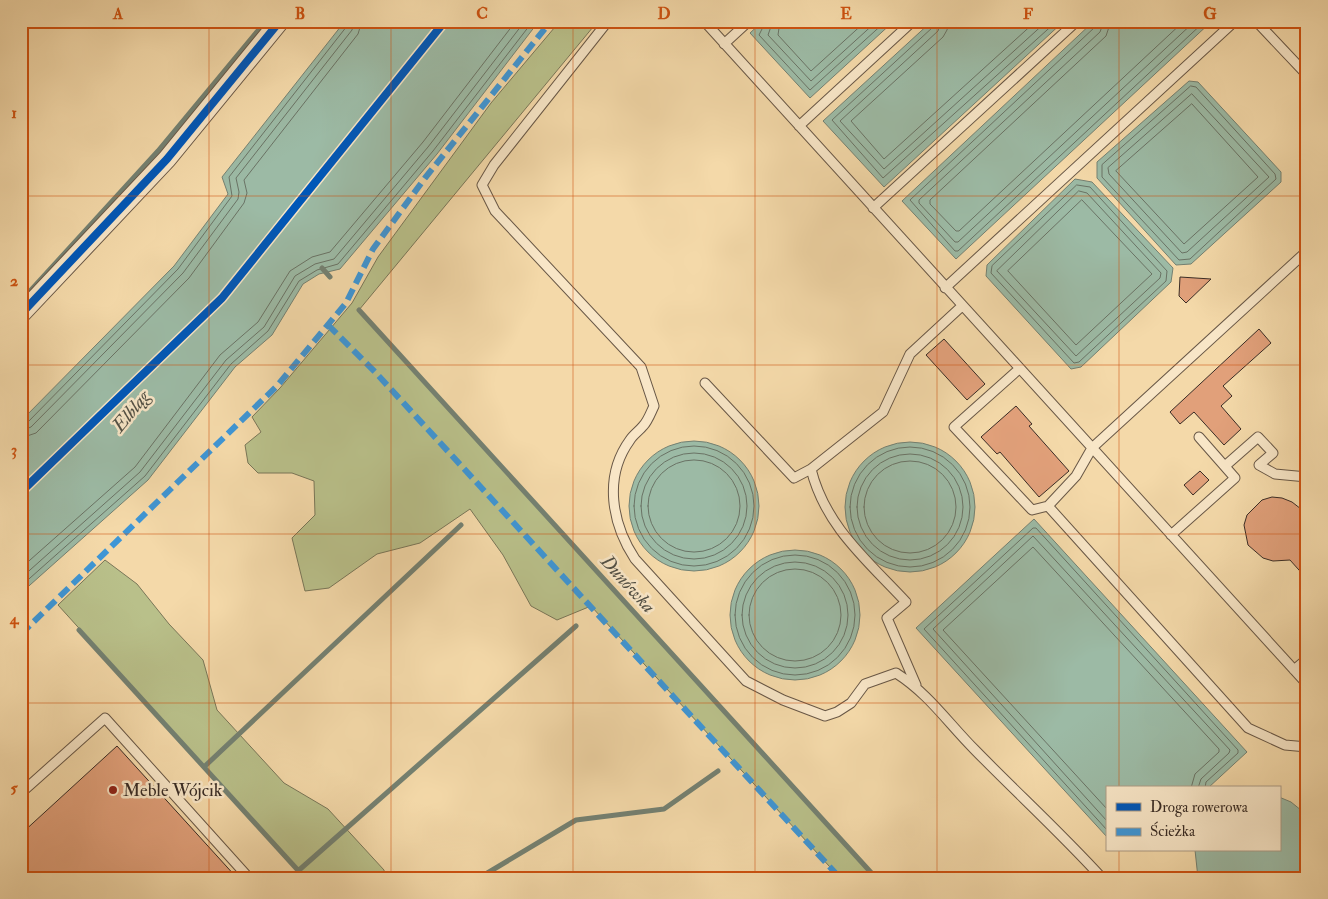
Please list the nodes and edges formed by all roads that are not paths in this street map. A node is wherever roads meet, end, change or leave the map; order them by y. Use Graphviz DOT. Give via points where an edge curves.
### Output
graph roads {
  1 [pos="280,21"];
  2 [pos="608,21"];
  3 [pos="704,21"];
  4 [pos="749,21"];
  5 [pos="913,21"];
  6 [pos="1077,21"];
  7 [pos="1234,21"];
  8 [pos="1256,21"];
  9 [pos="724,44"];
  10 [pos="1307,75"];
  11 [pos="799,126"];
  12 [pos="874,208"];
  13 [pos="1307,252"];
  14 [pos="945,288"];
  15 [pos="962,306"];
  16 [pos="21,314"];
  17 [pos="1019,369"];
  18 [pos="706,382"];
  19 [pos="1199,437"];
  20 [pos="1092,448"];
  21 [pos="1225,466"];
  22 [pos="811,469"];
  23 [pos="1307,477"];
  24 [pos="1048,506"];
  25 [pos="1171,535"];
  26 [pos="1307,659"];
  27 [pos="1294,670"];
  28 [pos="1307,684"];
  29 [pos="916,686"];
  30 [pos="1307,747"];
  31 [pos="21,793"];
  32 [pos="249,878"];
  33 [pos="1102,878"];
  1 -- 16 [label="street" via="167,159"];
  2 -- 29 [label="lane" via="494,165 482,185 495,211 641,367 654,406 645,424 630,440 612,482 614,510 623,540 642,567 746,681 783,700 825,716 851,703 865,684 896,673"];
  3 -- 9 [label="lane"];
  4 -- 9 [label="lane"];
  5 -- 11 [label="lane"];
  6 -- 12 [label="lane"];
  7 -- 14 [label="lane"];
  8 -- 10 [label="lane"];
  9 -- 11 [label="lane"];
  11 -- 12 [label="lane"];
  12 -- 14 [label="lane"];
  13 -- 20 [label="lane"];
  14 -- 15 [label="lane"];
  15 -- 17 [label="lane"];
  15 -- 22 [label="lane" via="910,354 883,412"];
  17 -- 20 [label="lane"];
  17 -- 24 [label="lane" via="954,427 1032,510"];
  18 -- 22 [label="lane" via="794,478"];
  19 -- 21 [label="lane"];
  20 -- 24 [label="lane" via="1076,476"];
  20 -- 25 [label="lane"];
  21 -- 23 [label="lane" via="1258,437 1273,453 1259,465 1275,474"];
  21 -- 25 [label="lane" via="1235,478"];
  22 -- 29 [label="lane" via="817,492 834,524 906,602 887,618"];
  24 -- 30 [label="lane" via="1248,728 1285,745"];
  25 -- 27 [label="lane"];
  26 -- 27 [label="lane"];
  27 -- 28 [label="lane"];
  29 -- 33 [label="lane" via="974,750 1054,826"];
  31 -- 32 [label="lane" via="105,718"];
}
